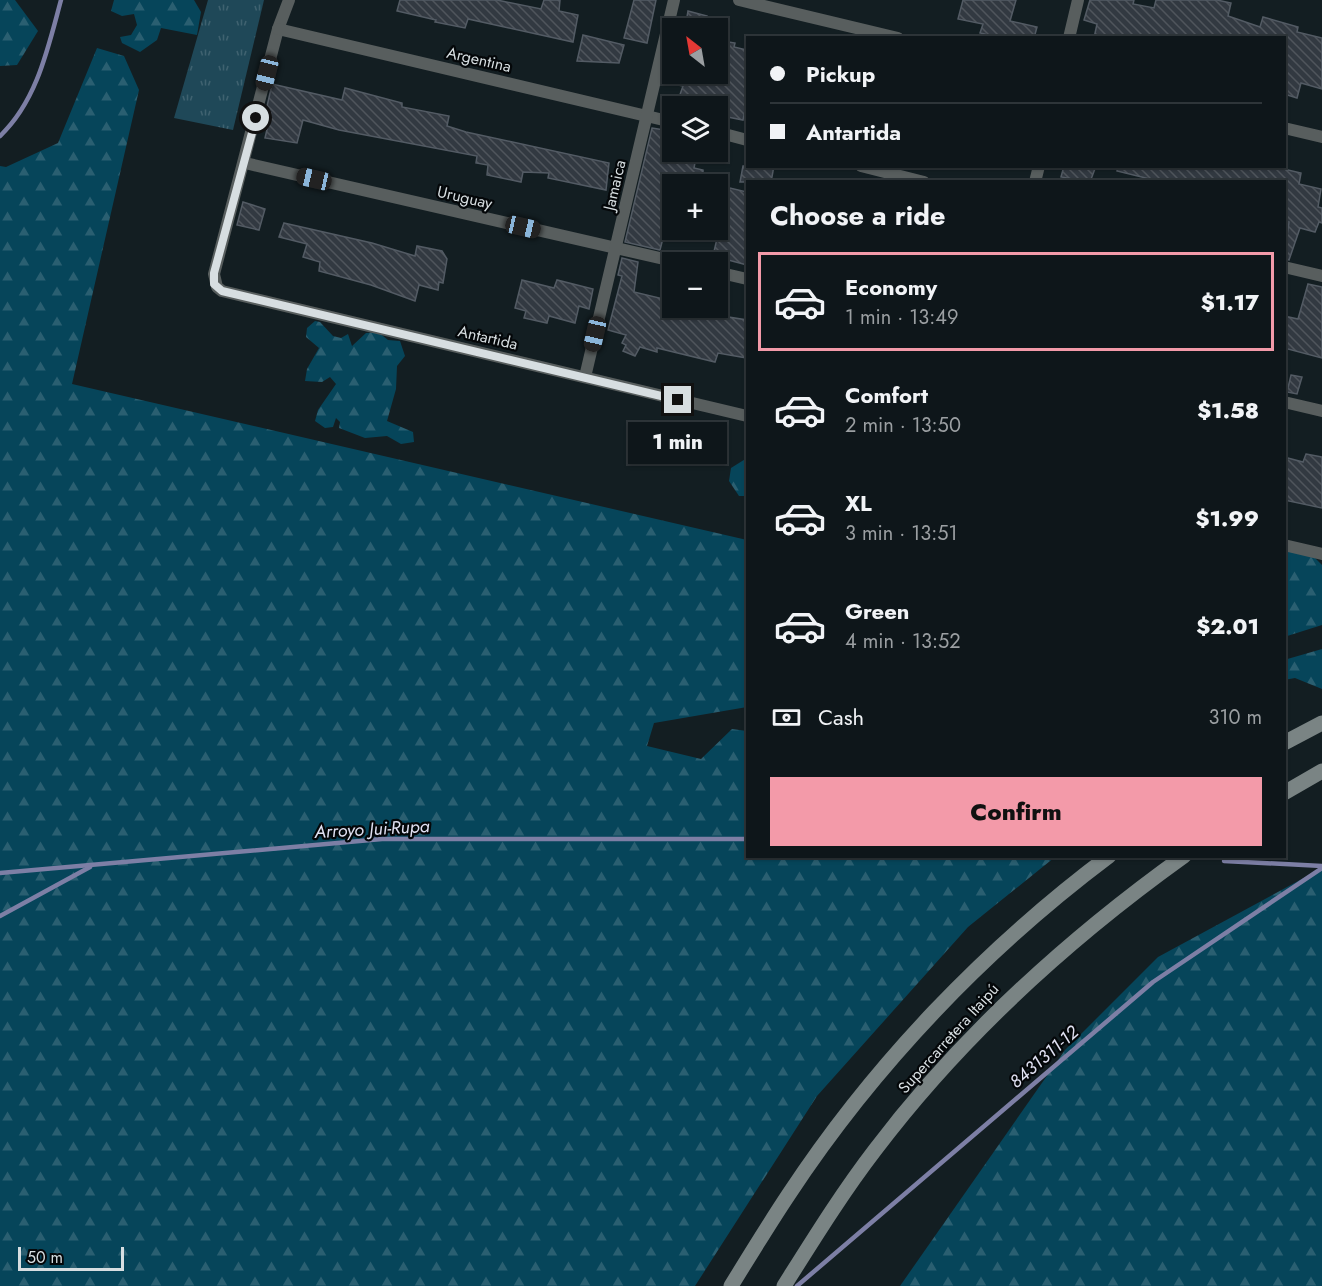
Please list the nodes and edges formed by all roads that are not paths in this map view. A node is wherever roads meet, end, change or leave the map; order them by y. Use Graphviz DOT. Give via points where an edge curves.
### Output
graph roads {
  1 [pos="289,0"];
  2 [pos="674,0"];
  3 [pos="739,0"];
  4 [pos="1078,0"];
  5 [pos="278,28"];
  6 [pos="890,36"];
  7 [pos="1069,36"];
  8 [pos="647,116"];
  9 [pos="662,120"];
  10 [pos="1286,128"];
  11 [pos="728,135"];
  12 [pos="1322,137"];
  13 [pos="746,140"];
  14 [pos="245,163"];
  15 [pos="869,168"];
  16 [pos="916,180"];
  17 [pos="615,248"];
  18 [pos="662,259"];
  19 [pos="1286,267"];
  20 [pos="728,275"];
  21 [pos="1322,276"];
  22 [pos="746,279"];
  23 [pos="585,377"];
  24 [pos="1286,402"];
  25 [pos="1322,411"];
  26 [pos="746,416"];
  27 [pos="1286,545"];
  28 [pos="1322,554"];
  29 [pos="1322,723"];
  30 [pos="1286,742"];
  31 [pos="1322,771"];
  32 [pos="1286,792"];
  33 [pos="1106,858"];
  34 [pos="1181,858"];
  35 [pos="731,1286"];
  36 [pos="784,1286"];
  1 -- 5 [label="street"];
  2 -- 8 [label="street, Jamaica"];
  3 -- 6 [label="street"];
  4 -- 7 [label="street"];
  5 -- 8 [label="street, Argentina"];
  5 -- 14 [label="street"];
  8 -- 9 [label="street, Argentina"];
  8 -- 17 [label="street, Jamaica"];
  10 -- 12 [label="street"];
  11 -- 13 [label="street"];
  14 -- 17 [label="street, Uruguay"];
  14 -- 23 [label="street, Antartida" via="214,273 214,284 222,291"];
  15 -- 16 [label="street"];
  17 -- 18 [label="street, Uruguay"];
  17 -- 23 [label="street, Jamaica"];
  19 -- 21 [label="street"];
  20 -- 22 [label="street"];
  23 -- 26 [label="street, Antartida"];
  24 -- 25 [label="street"];
  27 -- 28 [label="street"];
  29 -- 30 [label="street"];
  31 -- 32 [label="street"];
  33 -- 35 [label="street, Supercarretera Itaipú" via="1026,922 890,1063 789,1193"];
  34 -- 36 [label="street, Supercarretera Itaipú" via="1065,946 990,1016 875,1149"];
}
